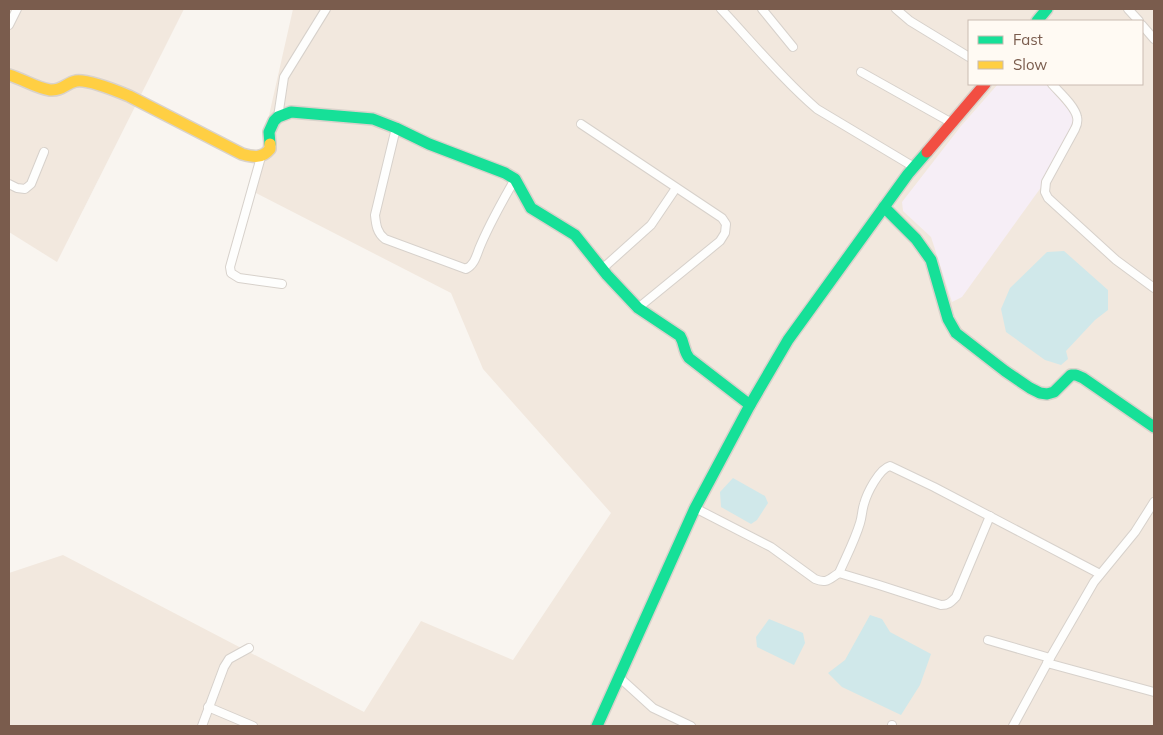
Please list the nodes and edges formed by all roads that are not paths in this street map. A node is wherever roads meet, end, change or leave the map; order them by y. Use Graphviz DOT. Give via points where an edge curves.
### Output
graph roads {
  1 [pos="16,9"];
  2 [pos="326,9"];
  3 [pos="721,9"];
  4 [pos="762,9"];
  5 [pos="896,9"];
  6 [pos="1047,9"];
  7 [pos="1128,9"];
  8 [pos="1038,20"];
  9 [pos="1138,20"];
  10 [pos="9,24"];
  11 [pos="1143,25"];
  12 [pos="1154,39"];
  13 [pos="793,47"];
  14 [pos="968,56"];
  15 [pos="860,72"];
  16 [pos="9,75"];
  17 [pos="983,85"];
  18 [pos="1053,85"];
  19 [pos="278,117"];
  20 [pos="952,123"];
  21 [pos="581,124"];
  22 [pos="396,128"];
  23 [pos="44,152"];
  24 [pos="261,156"];
  25 [pos="914,167"];
  26 [pos="515,179"];
  27 [pos="9,184"];
  28 [pos="676,188"];
  29 [pos="884,207"];
  30 [pos="602,268"];
  31 [pos="282,284"];
  32 [pos="1154,288"];
  33 [pos="638,308"];
  34 [pos="750,404"];
  35 [pos="1154,427"];
  36 [pos="1154,502"];
  37 [pos="695,508"];
  38 [pos="990,516"];
  39 [pos="839,573"];
  40 [pos="1100,574"];
  41 [pos="988,640"];
  42 [pos="249,648"];
  43 [pos="1049,661"];
  44 [pos="620,678"];
  45 [pos="1154,692"];
  46 [pos="208,707"];
  47 [pos="202,726"];
  48 [pos="253,726"];
  49 [pos="597,726"];
  50 [pos="691,726"];
  51 [pos="1013,726"];
  1 -- 10 [label="street"];
  2 -- 19 [label="street" via="284,76"];
  3 -- 25 [label="street" via="817,109"];
  4 -- 13 [label="street"];
  5 -- 14 [label="street"];
  6 -- 8 [label="street"];
  7 -- 9 [label="street"];
  11 -- 12 [label="street"];
  15 -- 20 [label="street"];
  16 -- 24 [label="street" via="49,90 64,89 77,81 119,92 242,154"];
  17 -- 20 [label="street"];
  18 -- 32 [label="street" via="1073,108 1077,122 1046,182 1045,192 1106,251"];
  19 -- 22 [label="street" via="291,112 363,118"];
  19 -- 24 [label="street" via="270,127 270,149"];
  20 -- 25 [label="street"];
  21 -- 28 [label="street"];
  22 -- 26 [label="street"];
  22 -- 26 [label="street" via="375,216 377,229 385,240 466,269 471,267 493,217"];
  23 -- 27 [label="street" via="31,184 25,189"];
  24 -- 31 [label="street" via="230,267 231,273 239,278"];
  25 -- 29 [label="street"];
  26 -- 30 [label="street" via="531,208 575,235"];
  28 -- 30 [label="street" via="651,225"];
  28 -- 33 [label="street" via="722,218 726,224 725,233 720,241"];
  29 -- 34 [label="street" via="788,340"];
  29 -- 35 [label="street" via="931,260 948,319 963,339 1042,394 1055,391 1076,375"];
  30 -- 33 [label="street"];
  33 -- 34 [label="street" via="680,336 689,358"];
  34 -- 37 [label="street"];
  36 -- 40 [label="street" via="1135,532"];
  37 -- 39 [label="street" via="771,547 815,579 827,582"];
  37 -- 44 [label="street"];
  38 -- 39 [label="street" via="956,597 947,605"];
  38 -- 39 [label="street" via="890,466 881,471 863,506 861,522"];
  38 -- 40 [label="street"];
  40 -- 43 [label="street"];
  41 -- 43 [label="street"];
  42 -- 46 [label="street" via="229,659"];
  43 -- 45 [label="street"];
  43 -- 51 [label="street"];
  44 -- 49 [label="street"];
  44 -- 50 [label="street" via="653,708"];
  46 -- 47 [label="street"];
  46 -- 48 [label="street"];
}
